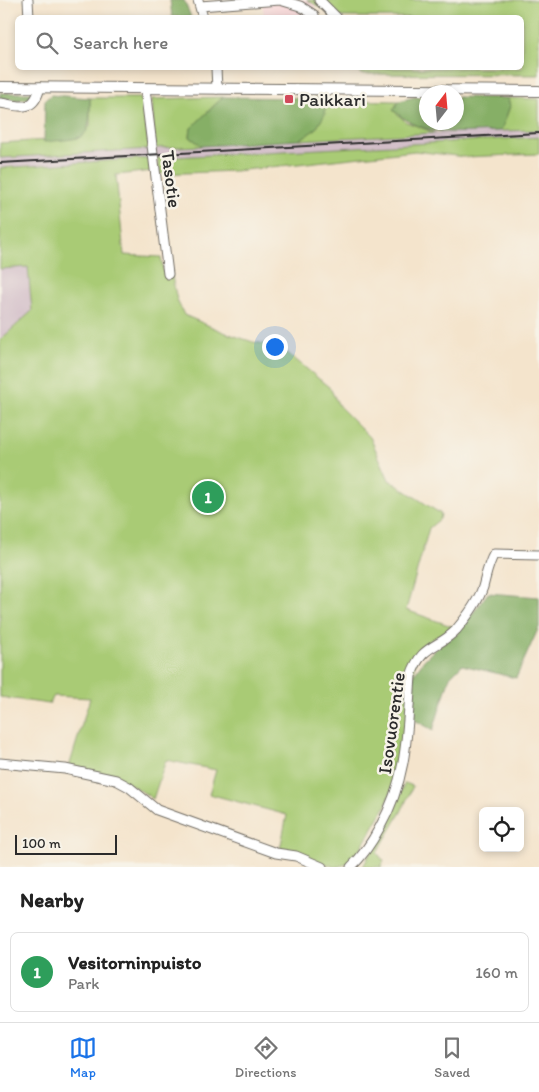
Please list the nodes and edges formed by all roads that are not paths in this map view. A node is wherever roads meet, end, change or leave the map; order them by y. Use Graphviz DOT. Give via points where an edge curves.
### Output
graph roads {
  1 [pos="28,0"];
  2 [pos="319,0"];
  3 [pos="199,3"];
  4 [pos="29,15"];
  5 [pos="314,15"];
  6 [pos="334,15"];
  7 [pos="216,70"];
  8 [pos="0,87"];
  9 [pos="40,88"];
  10 [pos="145,89"];
  11 [pos="217,89"];
  12 [pos="539,92"];
  13 [pos="0,103"];
  14 [pos="168,274"];
  15 [pos="539,555"];
  16 [pos="0,763"];
  17 [pos="322,867"];
  18 [pos="351,867"];
  1 -- 4 [label="street"];
  2 -- 6 [label="street"];
  3 -- 5 [label="street" via="280,0 300,6"];
  7 -- 11 [label="street"];
  8 -- 9 [label="main road"];
  9 -- 10 [label="main road"];
  9 -- 13 [label="street" via="36,101 26,106"];
  10 -- 11 [label="main road"];
  10 -- 14 [label="street, Tasotie"];
  11 -- 12 [label="main road"];
  15 -- 18 [label="street, Isovuorentie" via="494,554 482,588 466,618 452,634 425,652 413,668 400,782 390,810 369,846"];
  16 -- 17 [label="street" via="65,769 116,780 157,810"];
}
